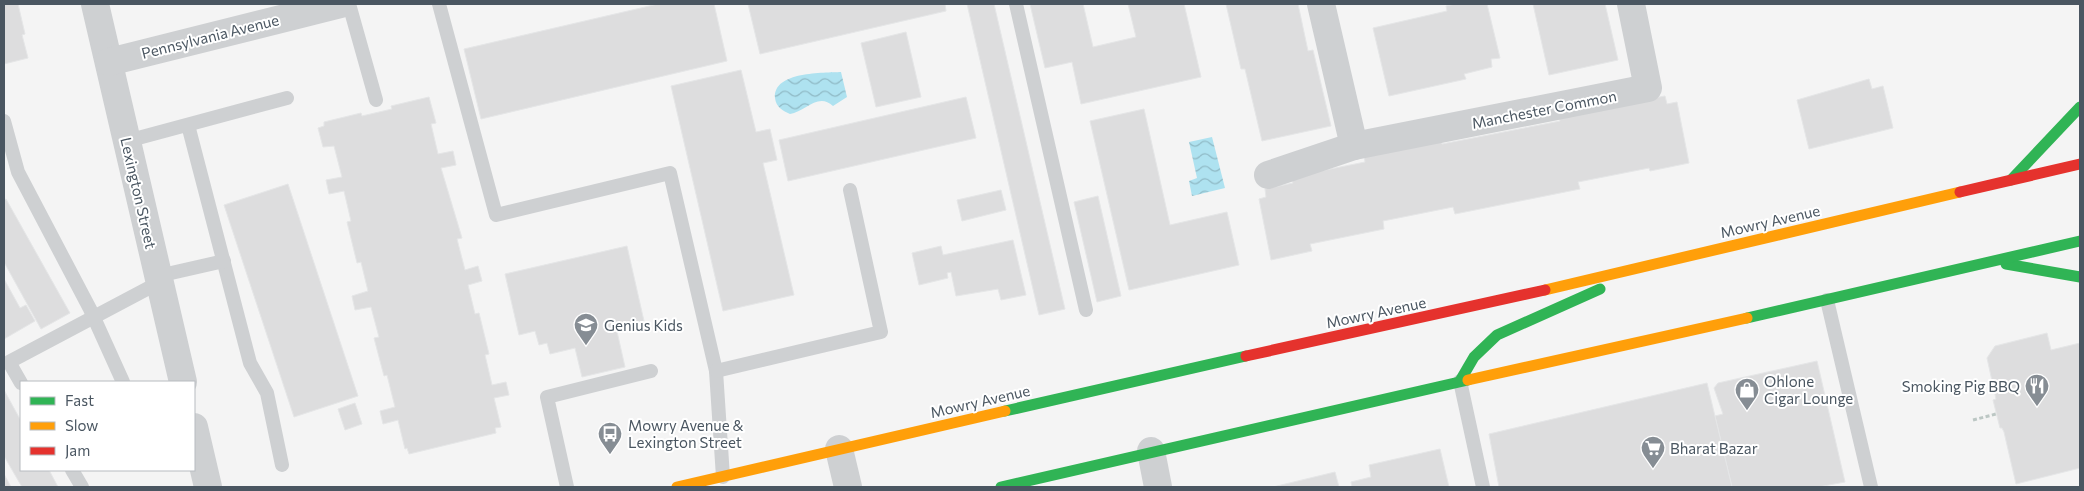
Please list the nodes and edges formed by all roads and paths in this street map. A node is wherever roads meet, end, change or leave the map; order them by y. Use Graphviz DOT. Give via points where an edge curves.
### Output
graph roads {
  1 [pos="95,4"];
  2 [pos="341,4"];
  3 [pos="349,4"];
  4 [pos="440,4"];
  5 [pos="1016,4"];
  6 [pos="1321,4"];
  7 [pos="1631,4"];
  8 [pos="109,62"];
  9 [pos="287,98"];
  10 [pos="376,100"];
  11 [pos="2080,107"];
  12 [pos="4,121"];
  13 [pos="188,125"];
  14 [pos="127,141"];
  15 [pos="1354,146"];
  16 [pos="2080,164"];
  17 [pos="1268,175"];
  18 [pos="2011,180"];
  19 [pos="850,190"];
  20 [pos="2080,241"];
  21 [pos="224,261"];
  22 [pos="1995,262"];
  23 [pos="1658,263"];
  24 [pos="2080,277"];
  25 [pos="159,279"];
  26 [pos="1827,300"];
  27 [pos="1086,310"];
  28 [pos="94,317"];
  29 [pos="650,371"];
  30 [pos="716,371"];
  31 [pos="20,381"];
  32 [pos="123,381"];
  33 [pos="183,381"];
  34 [pos="1460,381"];
  35 [pos="1996,414"];
  36 [pos="1973,420"];
  37 [pos="195,431"];
  38 [pos="839,449"];
  39 [pos="1151,451"];
  40 [pos="282,465"];
  41 [pos="73,471"];
  42 [pos="722,477"];
  43 [pos="1040,478"];
  44 [pos="82,487"];
  45 [pos="208,487"];
  46 [pos="567,487"];
  47 [pos="677,487"];
  48 [pos="848,487"];
  49 [pos="1000,487"];
  50 [pos="1028,487"];
  51 [pos="1158,487"];
  52 [pos="1483,487"];
  53 [pos="1871,487"];
  1 -- 8 [label="street, Lexington Street"];
  2 -- 8 [label="street, Pennsylvania Avenue"];
  3 -- 10 [label="lane"];
  4 -- 30 [label="lane" via="496,216 670,173"];
  5 -- 27 [label="lane"];
  6 -- 15 [label="street"];
  7 -- 15 [label="street, Manchester Common" via="1648,88"];
  8 -- 14 [label="street, Lexington Street"];
  9 -- 13 [label="lane"];
  11 -- 18 [label="main road"];
  12 -- 28 [label="lane" via="18,172"];
  13 -- 14 [label="lane"];
  13 -- 21 [label="lane"];
  14 -- 25 [label="street, Lexington Street"];
  15 -- 17 [label="street, Manchester Common"];
  16 -- 18 [label="main road, Mowry Avenue"];
  18 -- 23 [label="main road, Mowry Avenue"];
  19 -- 30 [label="lane" via="882,332"];
  20 -- 22 [label="main road"];
  21 -- 25 [label="lane"];
  21 -- 40 [label="lane" via="250,363 267,393"];
  22 -- 24 [label="main road"];
  22 -- 26 [label="main road"];
  23 -- 34 [label="main road" via="1497,336 1474,358"];
  23 -- 38 [label="main road, Mowry Avenue"];
  25 -- 28 [label="lane"];
  25 -- 33 [label="street, Lexington Street"];
  26 -- 34 [label="main road"];
  26 -- 53 [label="lane"];
  28 -- 31 [label="lane" via="9,362"];
  28 -- 32 [label="lane"];
  29 -- 46 [label="lane" via="547,397"];
  30 -- 42 [label="lane"];
  34 -- 39 [label="main road"];
  34 -- 52 [label="lane"];
  35 -- 36 [label="path"];
  37 -- 45 [label="street"];
  38 -- 42 [label="main road, Mowry Avenue"];
  38 -- 48 [label="street"];
  39 -- 43 [label="main road"];
  39 -- 51 [label="street"];
  41 -- 44 [label="lane"];
  42 -- 47 [label="main road, Mowry Avenue"];
  43 -- 49 [label="main road"];
  43 -- 50 [label="main road"];
}
